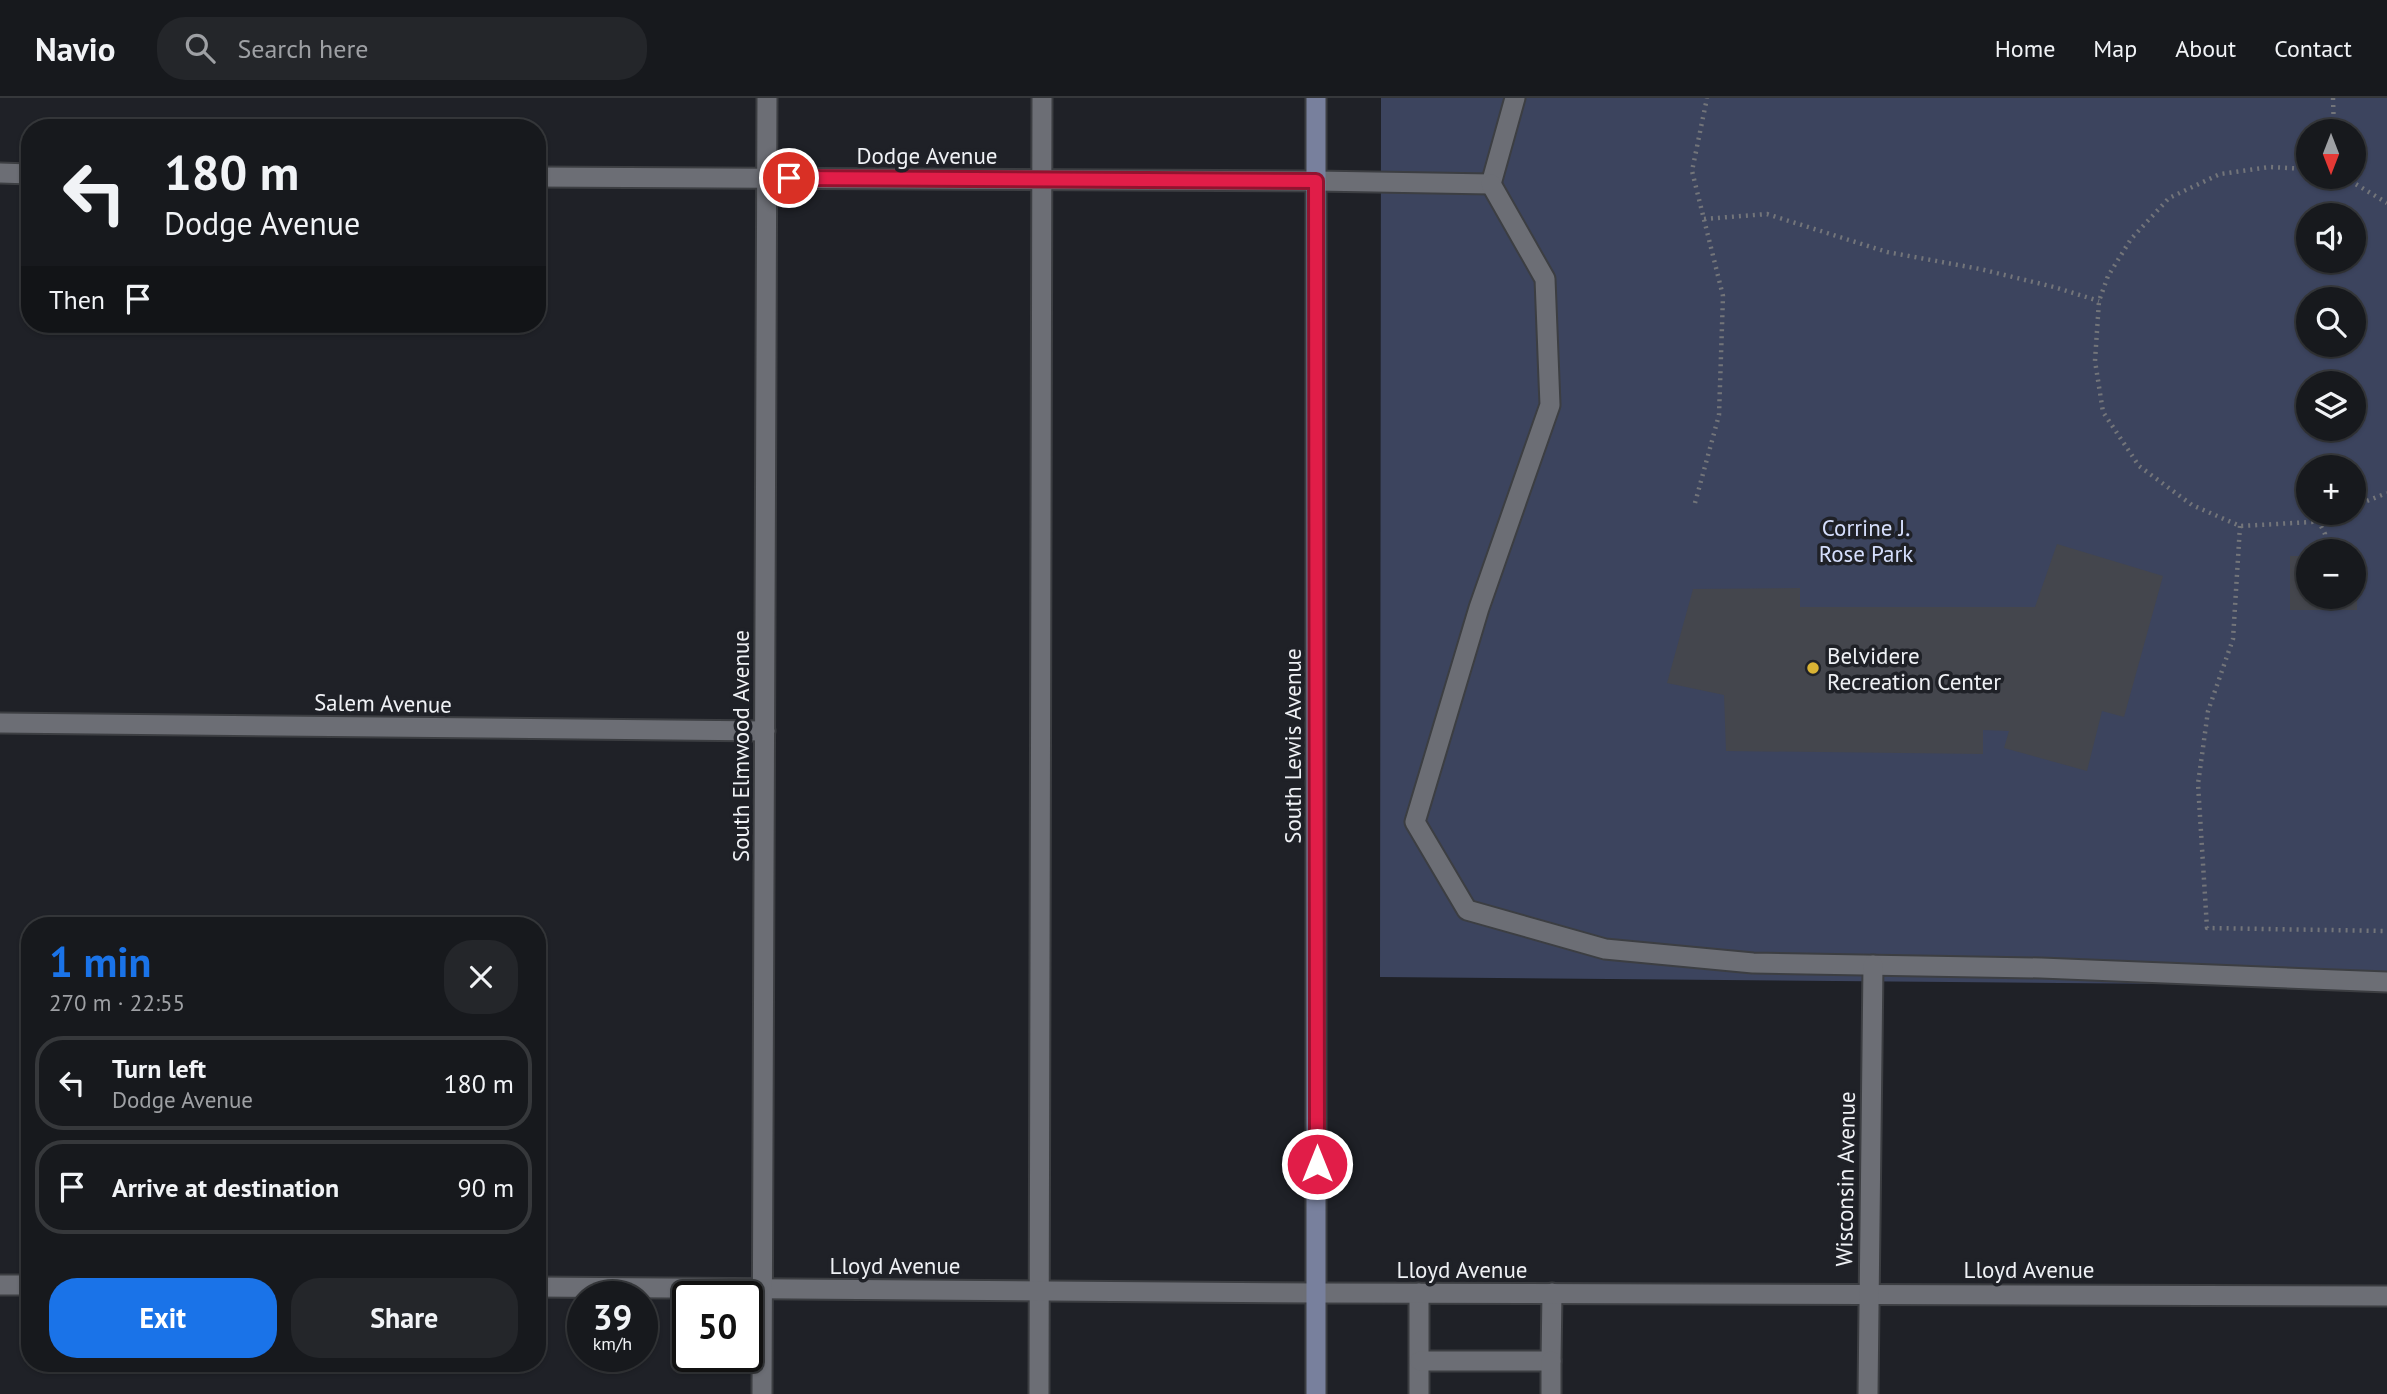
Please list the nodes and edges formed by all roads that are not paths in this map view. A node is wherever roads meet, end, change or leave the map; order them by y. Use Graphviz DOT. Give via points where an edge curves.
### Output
graph roads {
  1 [pos="767,98"];
  2 [pos="1042,98"];
  3 [pos="1316,98"];
  4 [pos="1515,98"];
  5 [pos="0,173"];
  6 [pos="21,174"];
  7 [pos="546,177"];
  8 [pos="767,178"];
  9 [pos="1041,180"];
  10 [pos="1316,181"];
  11 [pos="1491,184"];
  12 [pos="0,723"];
  13 [pos="765,731"];
  14 [pos="1873,965"];
  15 [pos="2387,982"];
  16 [pos="0,1285"];
  17 [pos="21,1285"];
  18 [pos="546,1287"];
  19 [pos="672,1288"];
  20 [pos="763,1288"];
  21 [pos="1039,1291"];
  22 [pos="1317,1293"];
  23 [pos="1419,1293"];
  24 [pos="1552,1293"];
  25 [pos="1868,1293"];
  26 [pos="2387,1296"];
  27 [pos="1420,1361"];
  28 [pos="1551,1361"];
  29 [pos="762,1372"];
  30 [pos="762,1394"];
  31 [pos="1039,1394"];
  32 [pos="1316,1394"];
  33 [pos="1419,1394"];
  34 [pos="1551,1394"];
  35 [pos="1868,1394"];
  1 -- 8 [label="street, South Elmwood Avenue"];
  2 -- 9 [label="street"];
  3 -- 10 [label="main road, South Lewis Avenue"];
  4 -- 11 [label="street"];
  5 -- 6 [label="street"];
  7 -- 8 [label="street, Dodge Avenue"];
  8 -- 9 [label="street, Dodge Avenue"];
  8 -- 13 [label="street, South Elmwood Avenue"];
  9 -- 10 [label="street, Dodge Avenue"];
  9 -- 21 [label="street"];
  10 -- 11 [label="street, Dodge Avenue"];
  10 -- 22 [label="main road, South Lewis Avenue"];
  11 -- 14 [label="street" via="1545,279 1550,405 1479,608 1415,822 1467,910 1605,949 1753,963"];
  12 -- 13 [label="street, Salem Avenue"];
  13 -- 20 [label="street, South Elmwood Avenue"];
  14 -- 15 [label="street"];
  14 -- 25 [label="street, Wisconsin Avenue"];
  16 -- 17 [label="street"];
  18 -- 19 [label="street, Lloyd Avenue"];
  20 -- 21 [label="street, Lloyd Avenue"];
  21 -- 22 [label="street, Lloyd Avenue"];
  21 -- 31 [label="street"];
  22 -- 23 [label="street, Lloyd Avenue"];
  22 -- 32 [label="main road, South Lewis Avenue"];
  23 -- 24 [label="street, Lloyd Avenue"];
  23 -- 27 [label="street"];
  24 -- 25 [label="street, Lloyd Avenue"];
  24 -- 28 [label="street"];
  25 -- 26 [label="street, Lloyd Avenue"];
  25 -- 35 [label="street, Wisconsin Avenue"];
  27 -- 28 [label="street"];
  27 -- 33 [label="street"];
  28 -- 34 [label="street"];
  29 -- 30 [label="street, South Elmwood Avenue"];
}
